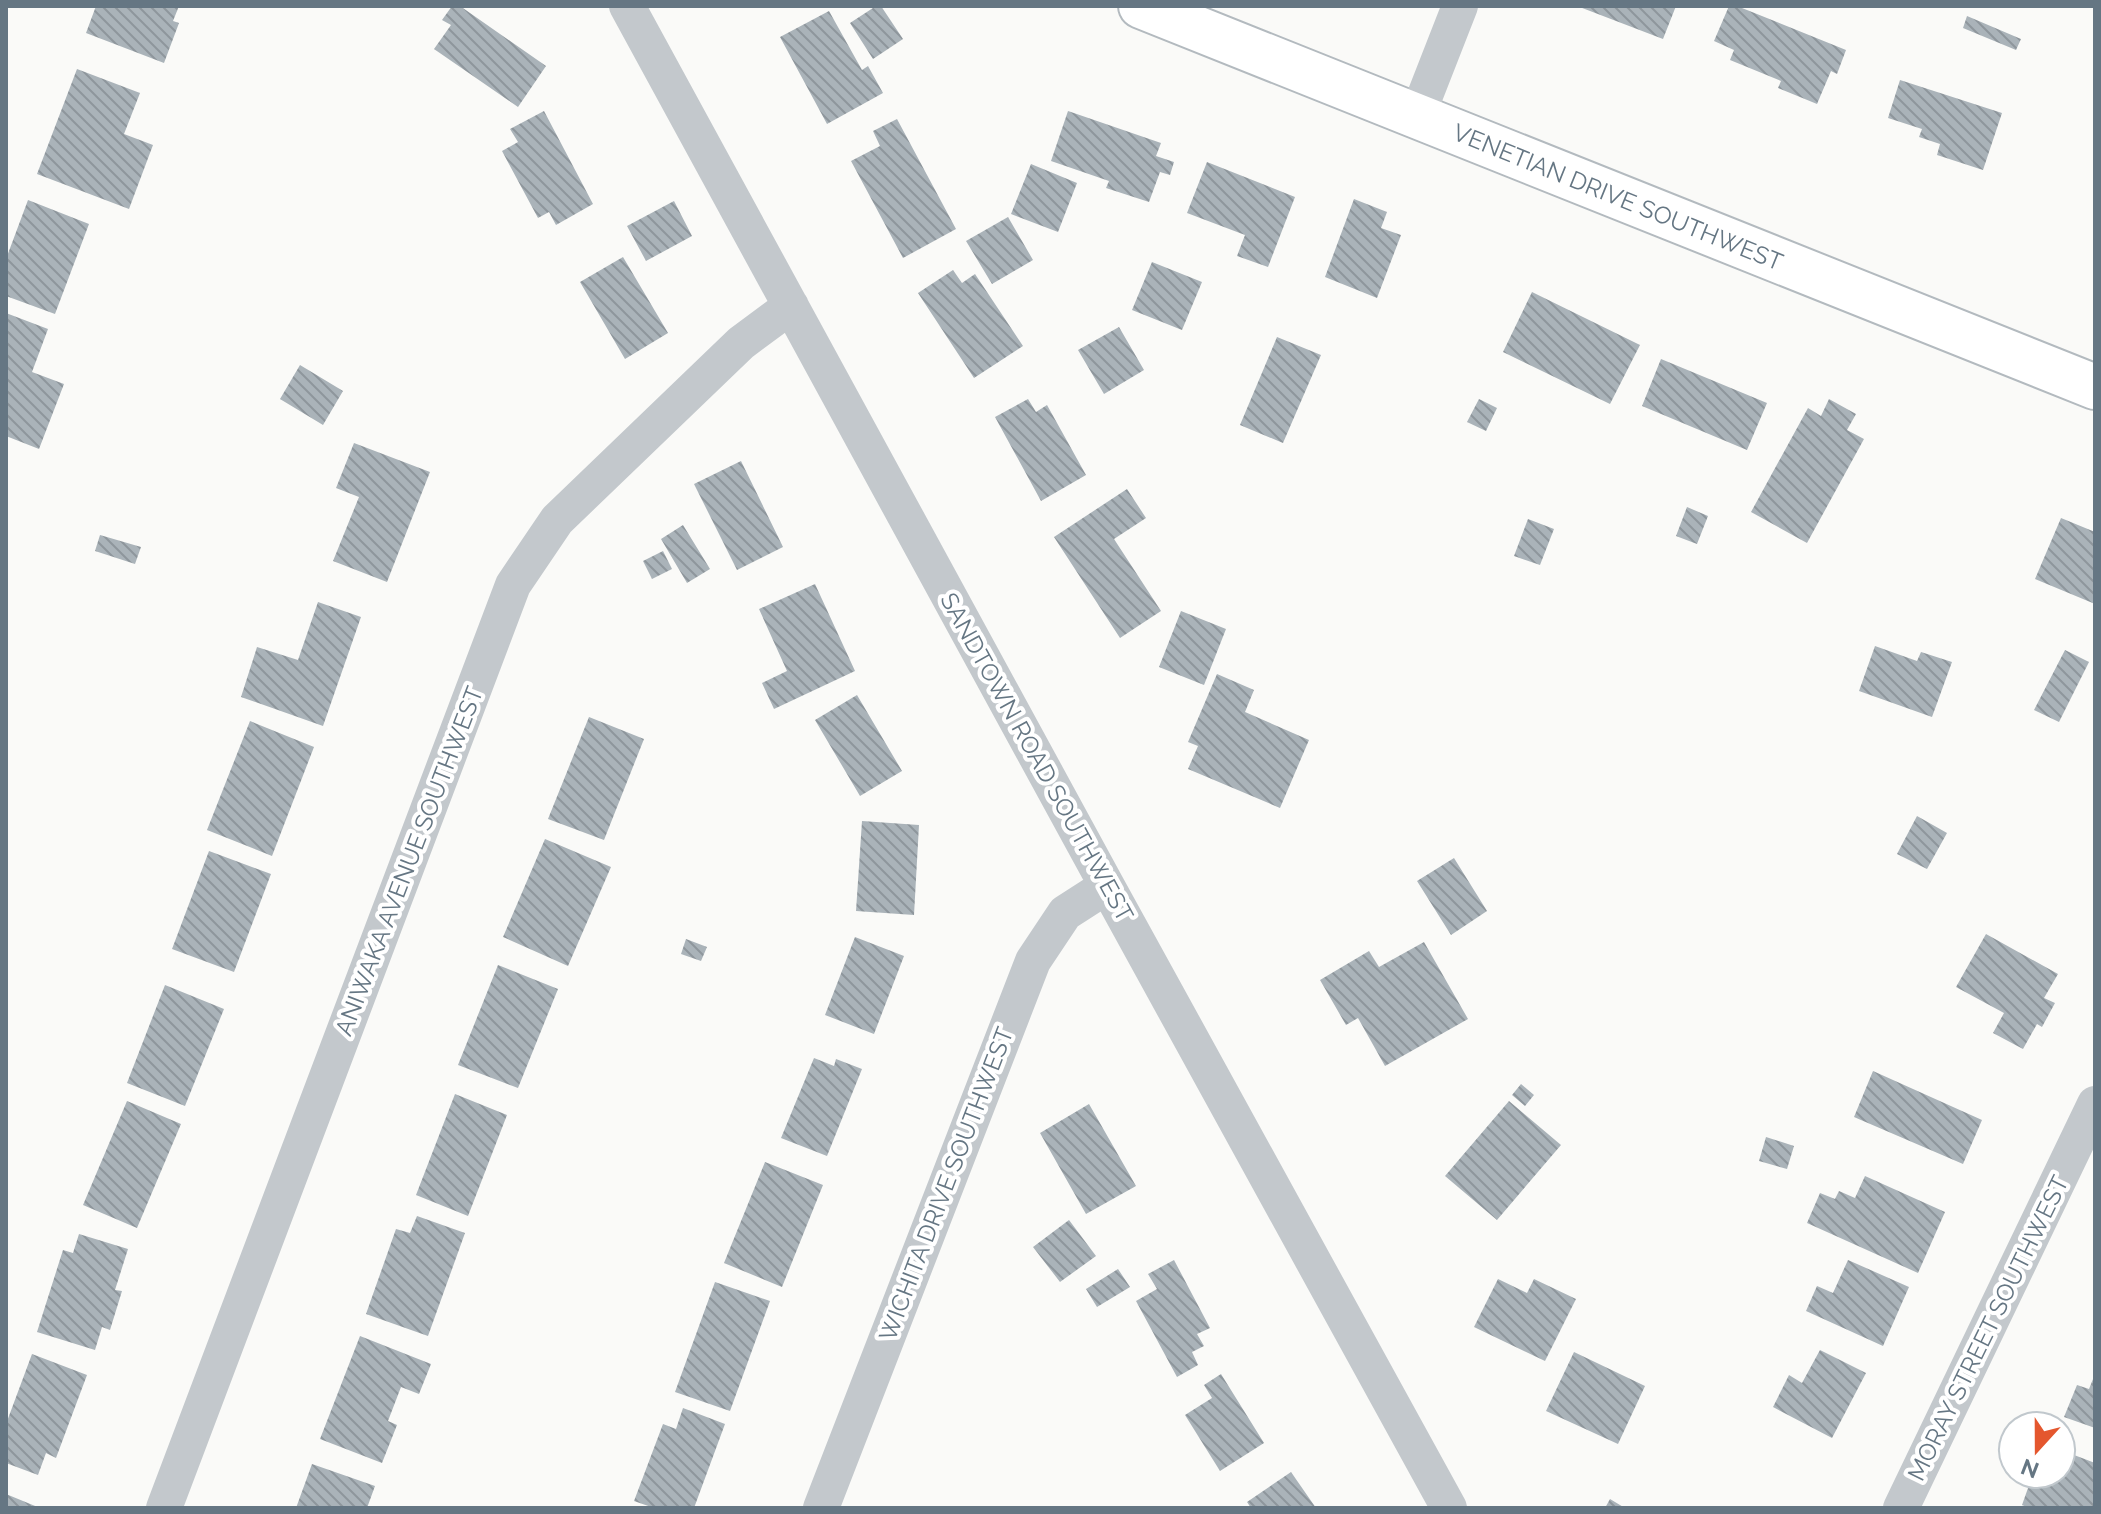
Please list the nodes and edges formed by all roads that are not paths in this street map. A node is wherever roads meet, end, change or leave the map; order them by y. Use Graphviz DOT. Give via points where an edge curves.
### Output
graph roads {
  1 [pos="627,6"];
  2 [pos="1141,6"];
  3 [pos="1460,6"];
  4 [pos="1417,116"];
  5 [pos="791,306"];
  6 [pos="2095,387"];
  7 [pos="1107,886"];
  8 [pos="2095,1104"];
  9 [pos="164,1508"];
  10 [pos="821,1508"];
  11 [pos="1449,1508"];
  12 [pos="1901,1508"];
  1 -- 5 [label="street, SANDTOWN ROAD SOUTHWEST"];
  2 -- 4 [label="street, VENETIAN DRIVE SOUTHWEST"];
  3 -- 4 [label="street"];
  4 -- 6 [label="street, VENETIAN DRIVE SOUTHWEST"];
  5 -- 7 [label="street, SANDTOWN ROAD SOUTHWEST"];
  5 -- 9 [label="street, ANIWAKA AVENUE SOUTHWEST" via="741,343 557,520 513,585"];
  7 -- 10 [label="street, WICHITA DRIVE SOUTHWEST" via="1065,913 1033,961"];
  7 -- 11 [label="street, SANDTOWN ROAD SOUTHWEST"];
  8 -- 12 [label="street, MORAY STREET SOUTHWEST"];
}
